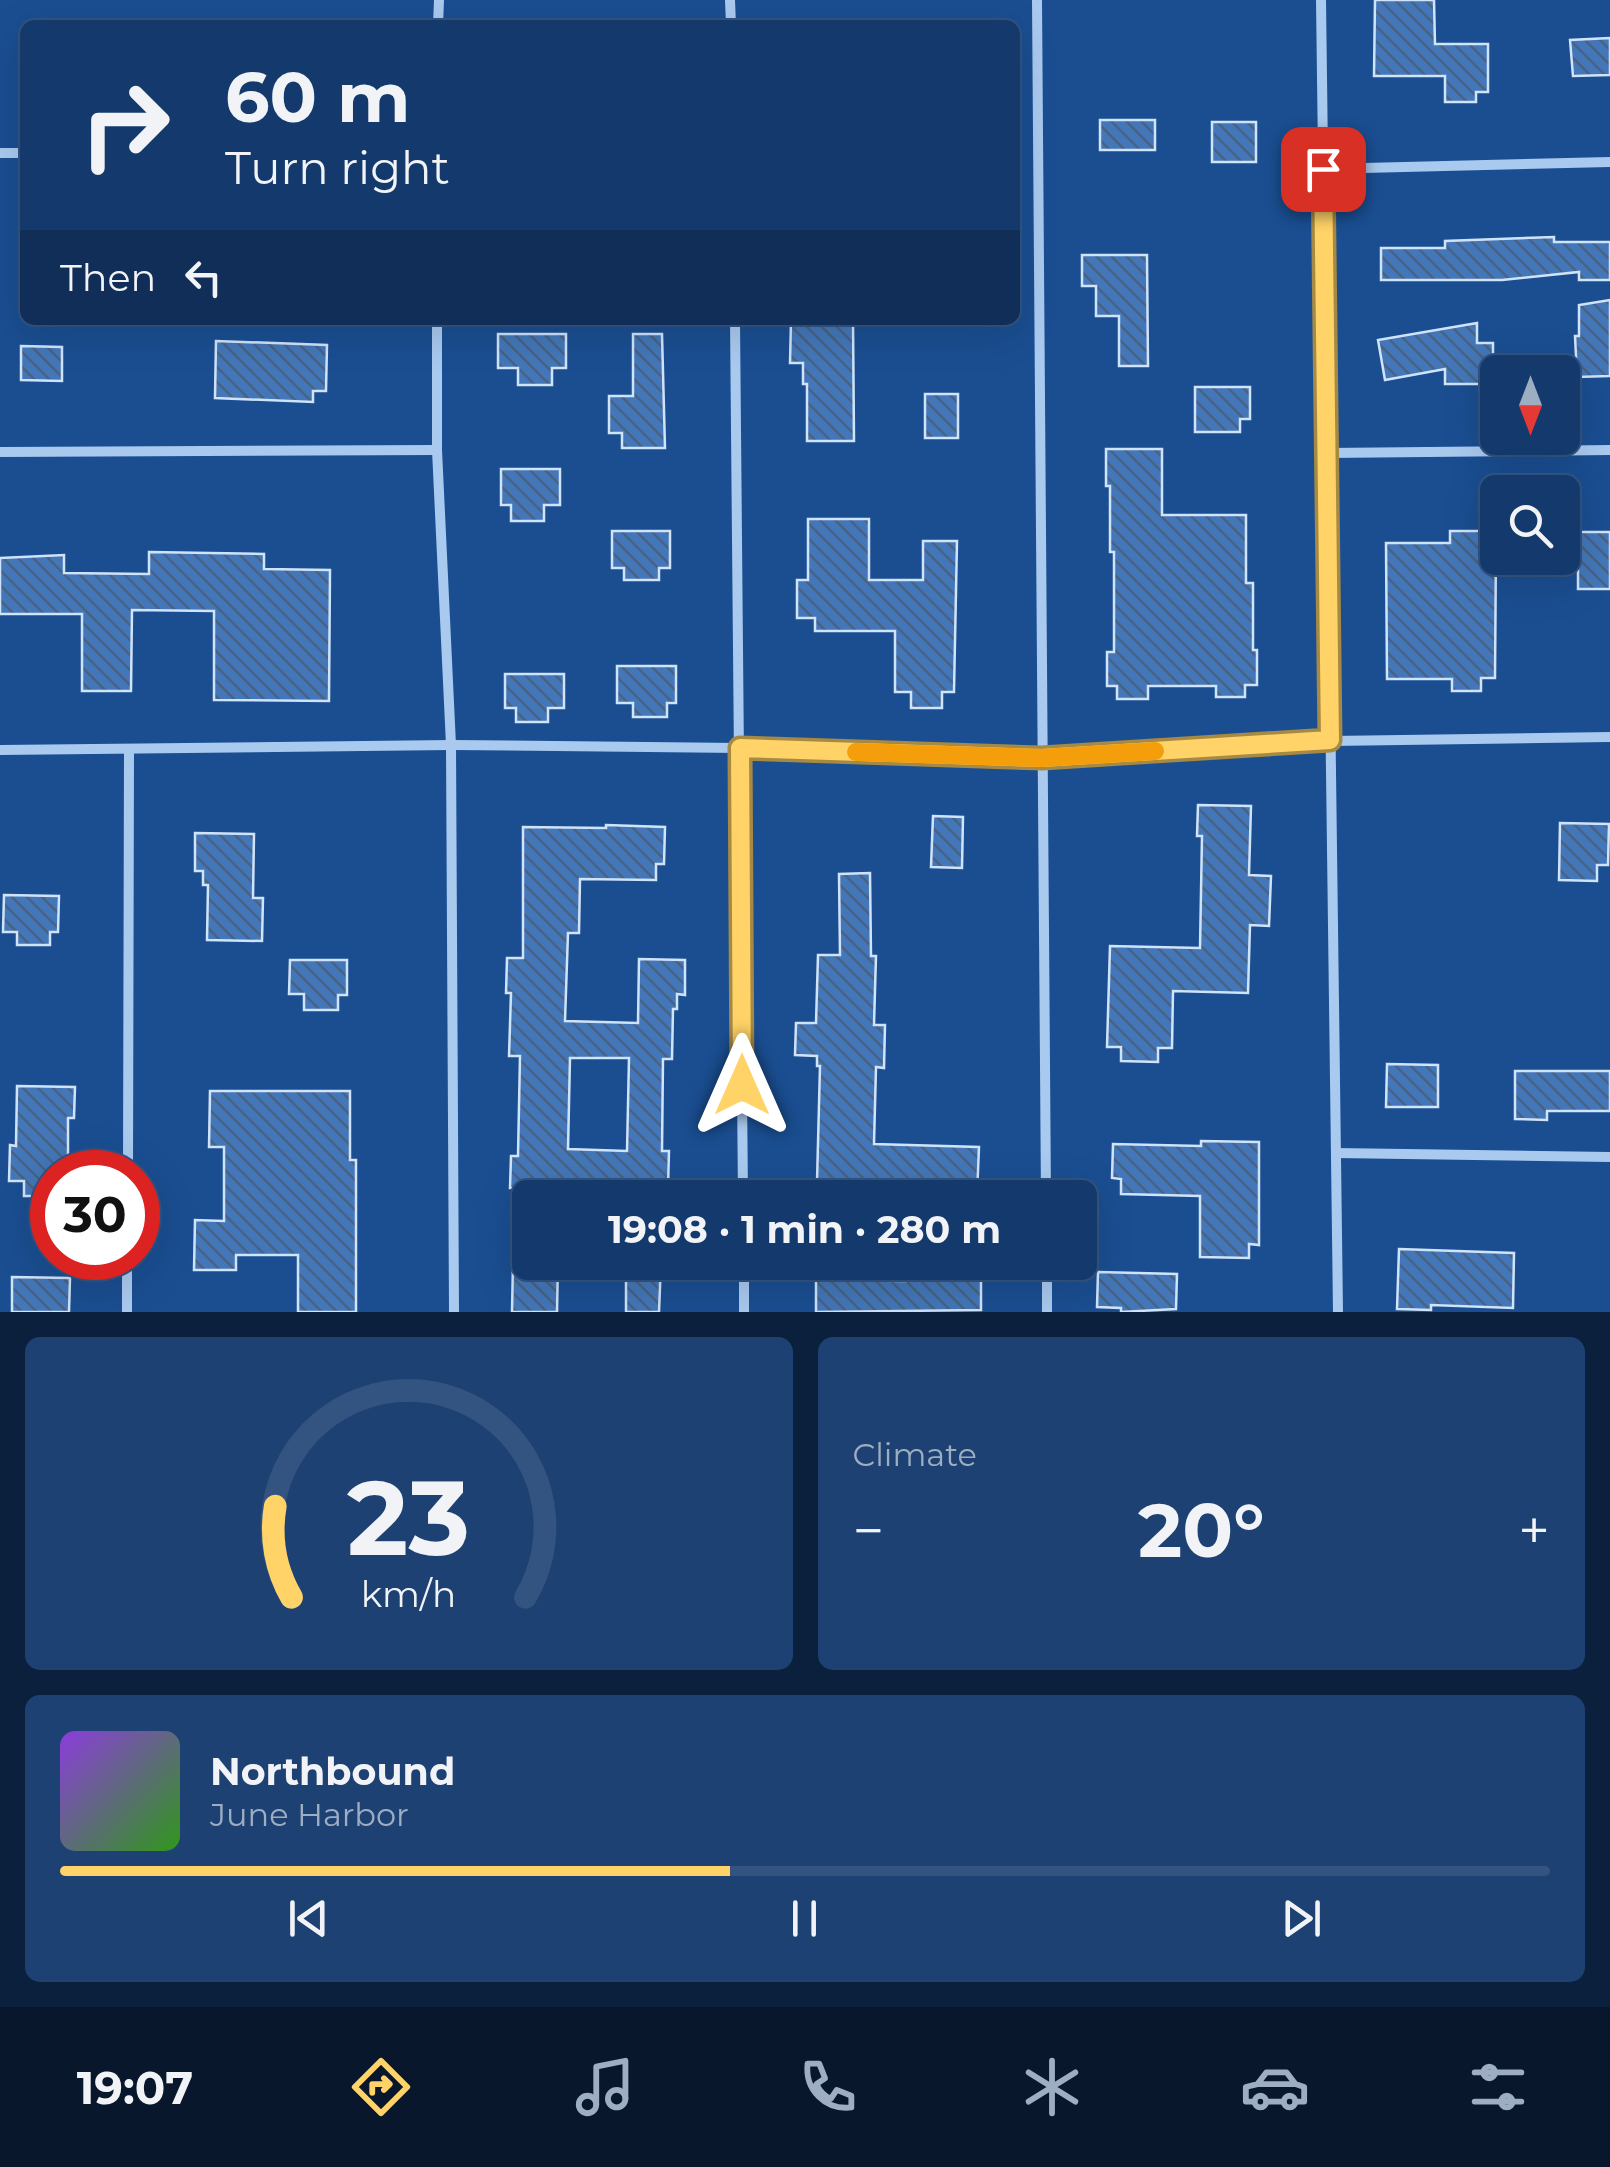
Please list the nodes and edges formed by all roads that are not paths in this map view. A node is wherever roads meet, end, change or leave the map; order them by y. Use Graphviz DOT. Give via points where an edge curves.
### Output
graph roads {
  1 [pos="1036,0"];
  2 [pos="1321,0"];
  3 [pos="1610,162"];
  4 [pos="1323,169"];
  5 [pos="437,325"];
  6 [pos="734,325"];
  7 [pos="437,450"];
  8 [pos="1610,450"];
  9 [pos="0,452"];
  10 [pos="1327,453"];
  11 [pos="1610,736"];
  12 [pos="1330,740"];
  13 [pos="451,745"];
  14 [pos="740,748"];
  15 [pos="0,750"];
  16 [pos="129,750"];
  17 [pos="1042,758"];
  18 [pos="128,1150"];
  19 [pos="1336,1153"];
  20 [pos="1610,1156"];
  21 [pos="743,1180"];
  22 [pos="1046,1180"];
  23 [pos="128,1280"];
  24 [pos="744,1280"];
  25 [pos="1046,1280"];
  26 [pos="127,1312"];
  27 [pos="454,1312"];
  28 [pos="744,1312"];
  29 [pos="1047,1312"];
  30 [pos="1338,1312"];
  1 -- 17 [label="street"];
  2 -- 4 [label="street"];
  3 -- 4 [label="street"];
  4 -- 10 [label="street"];
  5 -- 7 [label="street"];
  6 -- 14 [label="street"];
  7 -- 9 [label="street"];
  7 -- 13 [label="street"];
  8 -- 10 [label="street"];
  10 -- 12 [label="street"];
  11 -- 12 [label="street"];
  12 -- 17 [label="street"];
  12 -- 19 [label="street"];
  13 -- 14 [label="street"];
  13 -- 16 [label="street"];
  13 -- 27 [label="street"];
  14 -- 17 [label="street"];
  14 -- 21 [label="street"];
  15 -- 16 [label="street"];
  16 -- 18 [label="street"];
  17 -- 22 [label="street"];
  19 -- 20 [label="street"];
  19 -- 30 [label="street"];
  23 -- 26 [label="street"];
  24 -- 28 [label="street"];
  25 -- 29 [label="street"];
}
